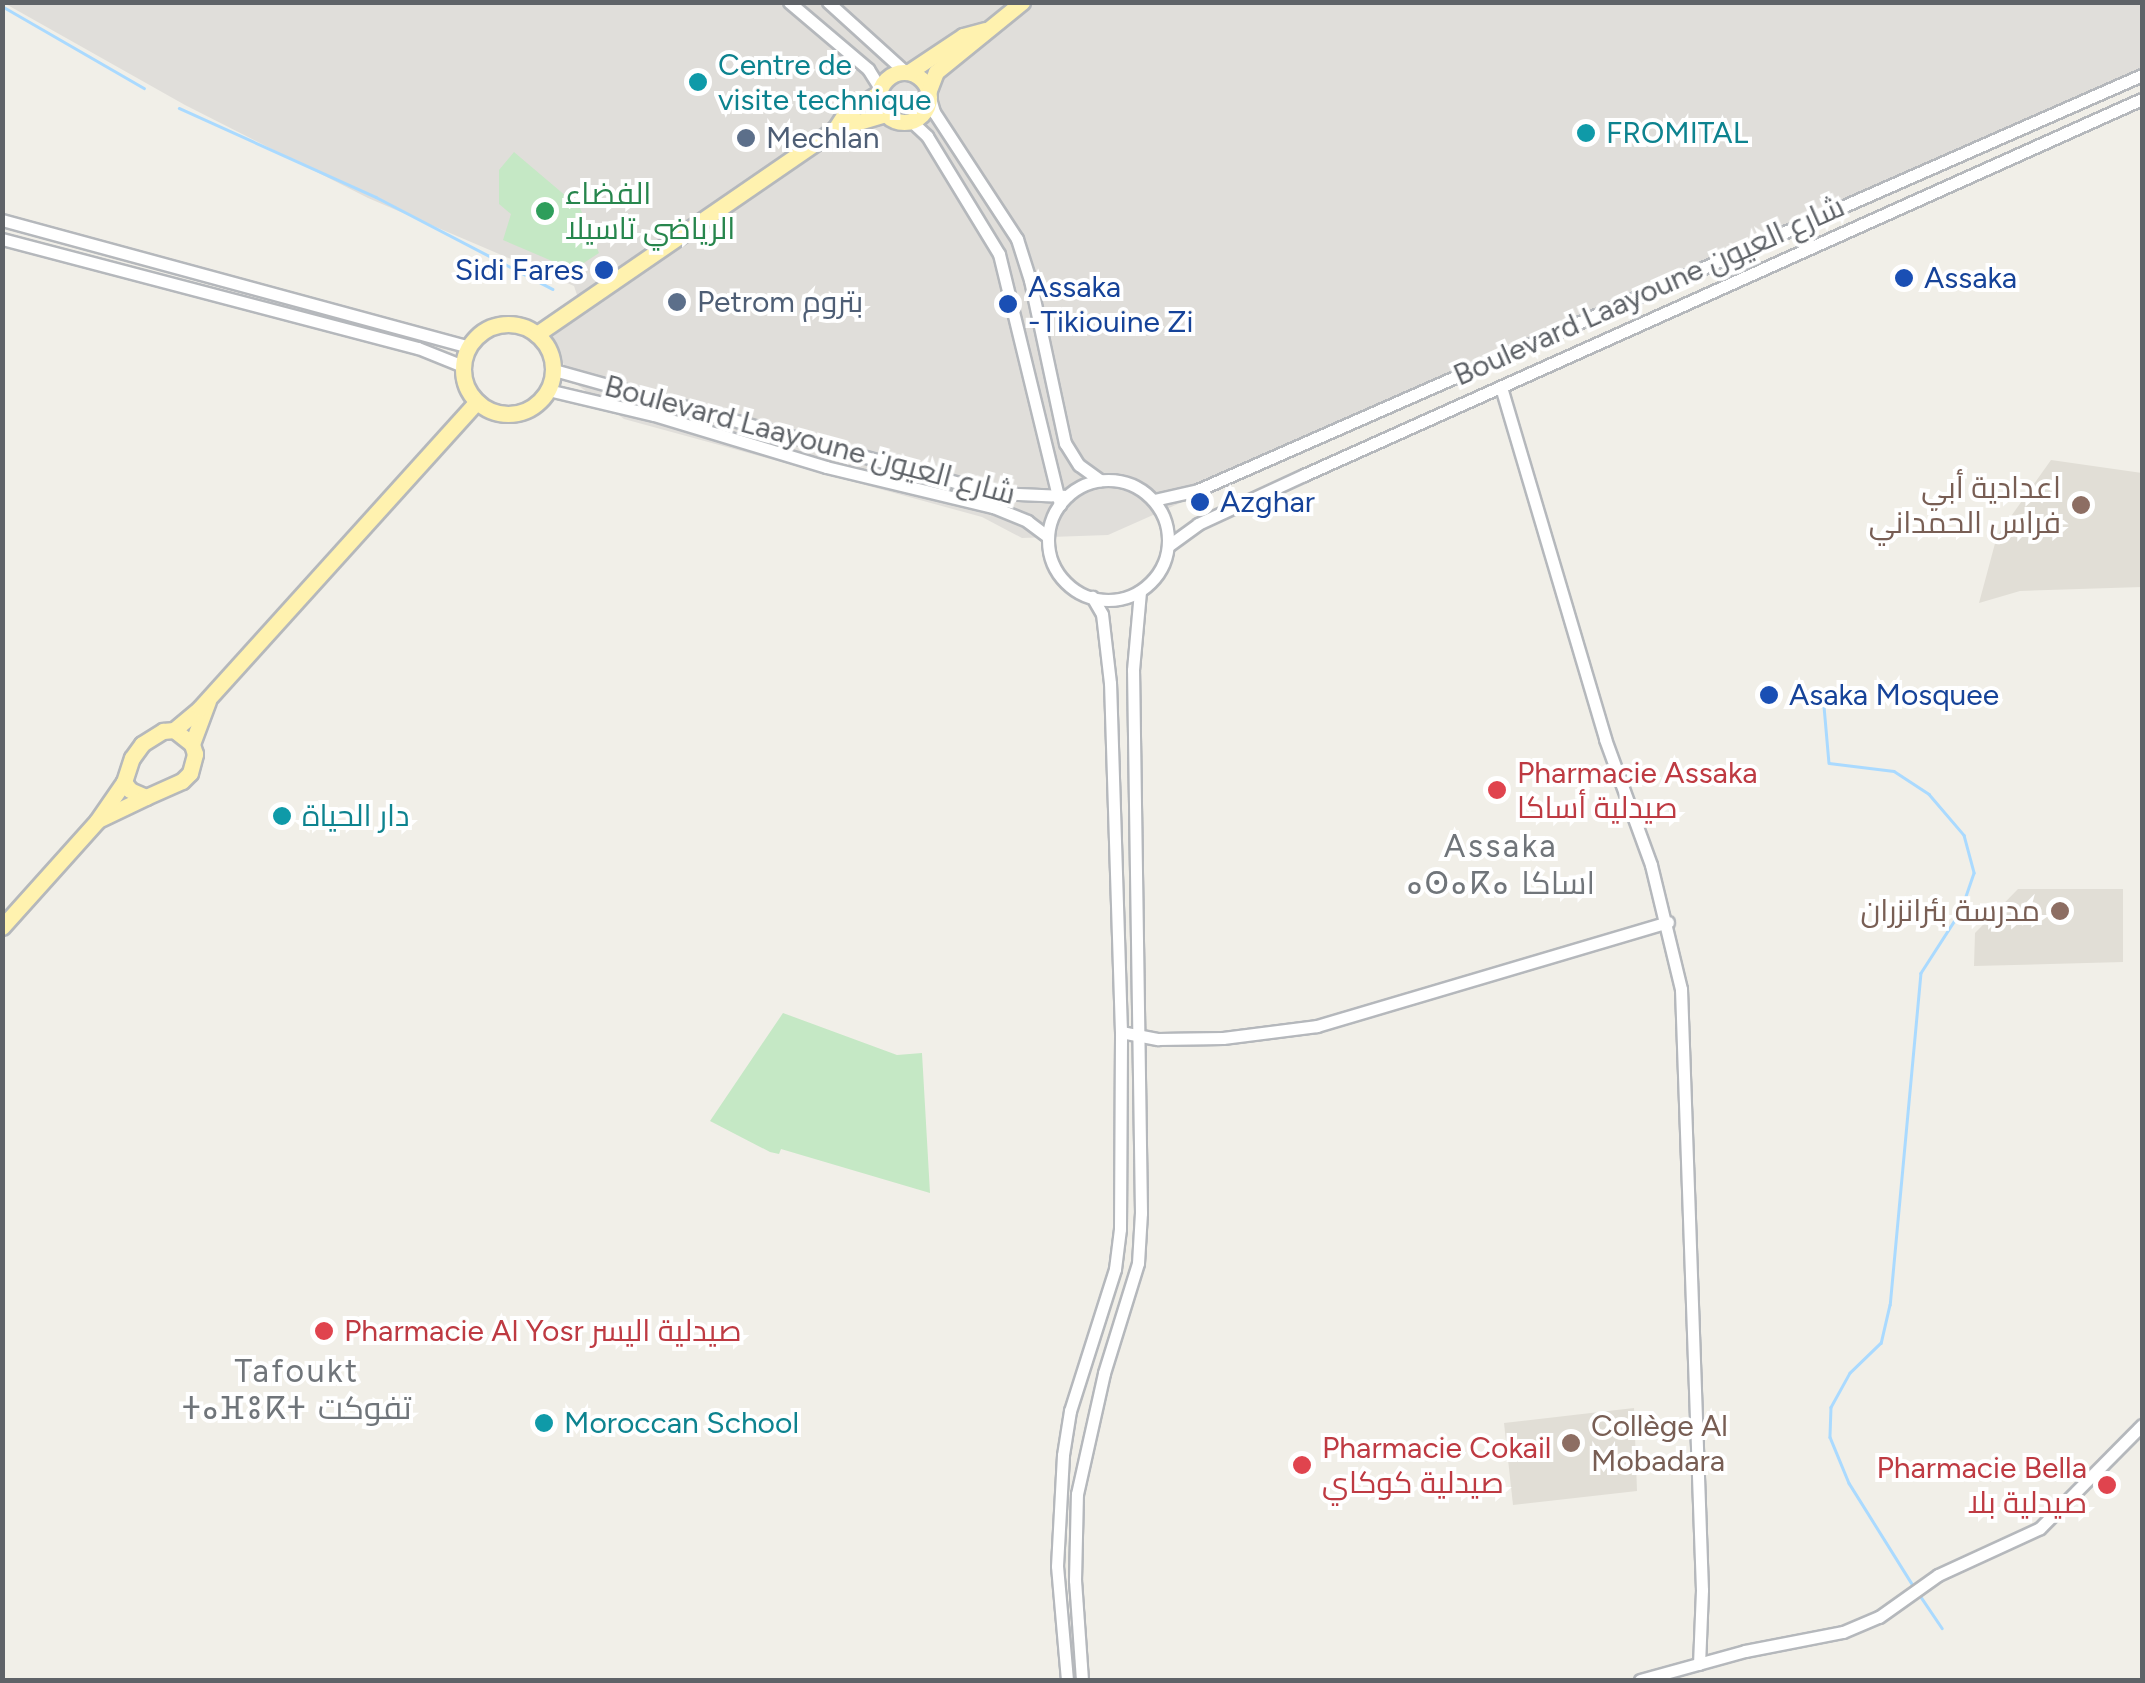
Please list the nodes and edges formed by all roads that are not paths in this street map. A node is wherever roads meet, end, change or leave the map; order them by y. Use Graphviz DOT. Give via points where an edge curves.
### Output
graph roads {
  1 [pos="789,2"];
  2 [pos="828,2"];
  3 [pos="1022,2"];
  4 [pos="985,30"];
  5 [pos="906,72"];
  6 [pos="2142,74"];
  7 [pos="880,91"];
  8 [pos="930,94"];
  9 [pos="2142,100"];
  10 [pos="886,114"];
  11 [pos="911,121"];
  12 [pos="835,130"];
  13 [pos="2,220"];
  14 [pos="2,239"];
  15 [pos="537,334"];
  16 [pos="469,347"];
  17 [pos="463,366"];
  18 [pos="554,370"];
  19 [pos="1501,387"];
  20 [pos="548,390"];
  21 [pos="477,401"];
  22 [pos="1100,480"];
  23 [pos="1061,499"];
  24 [pos="1154,500"];
  25 [pos="1048,537"];
  26 [pos="1168,546"];
  27 [pos="1140,591"];
  28 [pos="1092,597"];
  29 [pos="209,697"];
  30 [pos="174,730"];
  31 [pos="192,744"];
  32 [pos="124,782"];
  33 [pos="146,797"];
  34 [pos="97,821"];
  35 [pos="1668,922"];
  36 [pos="2,927"];
  37 [pos="1121,1032"];
  38 [pos="1141,1036"];
  39 [pos="2142,1425"];
  40 [pos="1699,1664"];
  41 [pos="1067,1680"];
  42 [pos="1082,1680"];
  43 [pos="1640,1680"];
  1 -- 7 [label="street" via="868,69"];
  2 -- 5 [label="street"];
  3 -- 4 [label="main road"];
  4 -- 5 [label="main road" via="963,36"];
  4 -- 8 [label="main road" via="936,72"];
  5 -- 7 [label="main road" via="891,74"];
  5 -- 8 [label="main road" via="920,76"];
  6 -- 24 [label="street, Boulevard Laayoune شارع العيون" via="1198,490"];
  7 -- 10 [label="main road"];
  7 -- 12 [label="main road" via="844,114"];
  8 -- 11 [label="main road" via="924,113"];
  8 -- 22 [label="street" via="934,112 1017,239 1065,443 1078,465"];
  9 -- 19 [label="street, Boulevard Laayoune شارع العيون"];
  10 -- 11 [label="main road"];
  10 -- 12 [label="main road"];
  11 -- 23 [label="street" via="927,136 999,254"];
  12 -- 15 [label="main road"];
  13 -- 16 [label="street"];
  14 -- 17 [label="street" via="418,348"];
  15 -- 16 [label="main road" via="520,325 494,326"];
  15 -- 18 [label="main road"];
  16 -- 17 [label="main road"];
  17 -- 21 [label="main road"];
  18 -- 20 [label="main road"];
  18 -- 23 [label="street, Boulevard Laayoune شارع العيون" via="996,493"];
  19 -- 26 [label="street, Boulevard Laayoune شارع العيون" via="1198,524"];
  19 -- 35 [label="street" via="1605,739"];
  20 -- 21 [label="main road" via="521,412 497,413"];
  20 -- 25 [label="street, Boulevard Laayoune شارع العيون" via="993,507"];
  21 -- 29 [label="main road"];
  22 -- 23 [label="street"];
  22 -- 24 [label="street" via="1130,484"];
  23 -- 25 [label="street"];
  24 -- 26 [label="street" via="1167,520"];
  25 -- 28 [label="street" via="1060,575"];
  26 -- 27 [label="street" via="1159,572"];
  27 -- 28 [label="street" via="1117,599"];
  27 -- 38 [label="street" via="1132,670"];
  28 -- 37 [label="street" via="1102,614 1110,683"];
  29 -- 30 [label="main road"];
  29 -- 31 [label="main road"];
  30 -- 31 [label="main road"];
  30 -- 32 [label="main road" via="142,744"];
  31 -- 33 [label="main road" via="190,773 175,787"];
  32 -- 33 [label="main road"];
  32 -- 34 [label="main road"];
  33 -- 34 [label="main road"];
  34 -- 36 [label="main road"];
  35 -- 38 [label="street" via="1338,1022 1241,1037"];
  35 -- 40 [label="street" via="1681,988"];
  37 -- 38 [label="street"];
  37 -- 41 [label="street" via="1118,1256 1070,1411 1058,1512"];
  38 -- 42 [label="street" via="1138,1264 1077,1494"];
  39 -- 40 [label="street" via="2040,1528 1928,1581 1862,1626"];
  40 -- 43 [label="street"];
}
